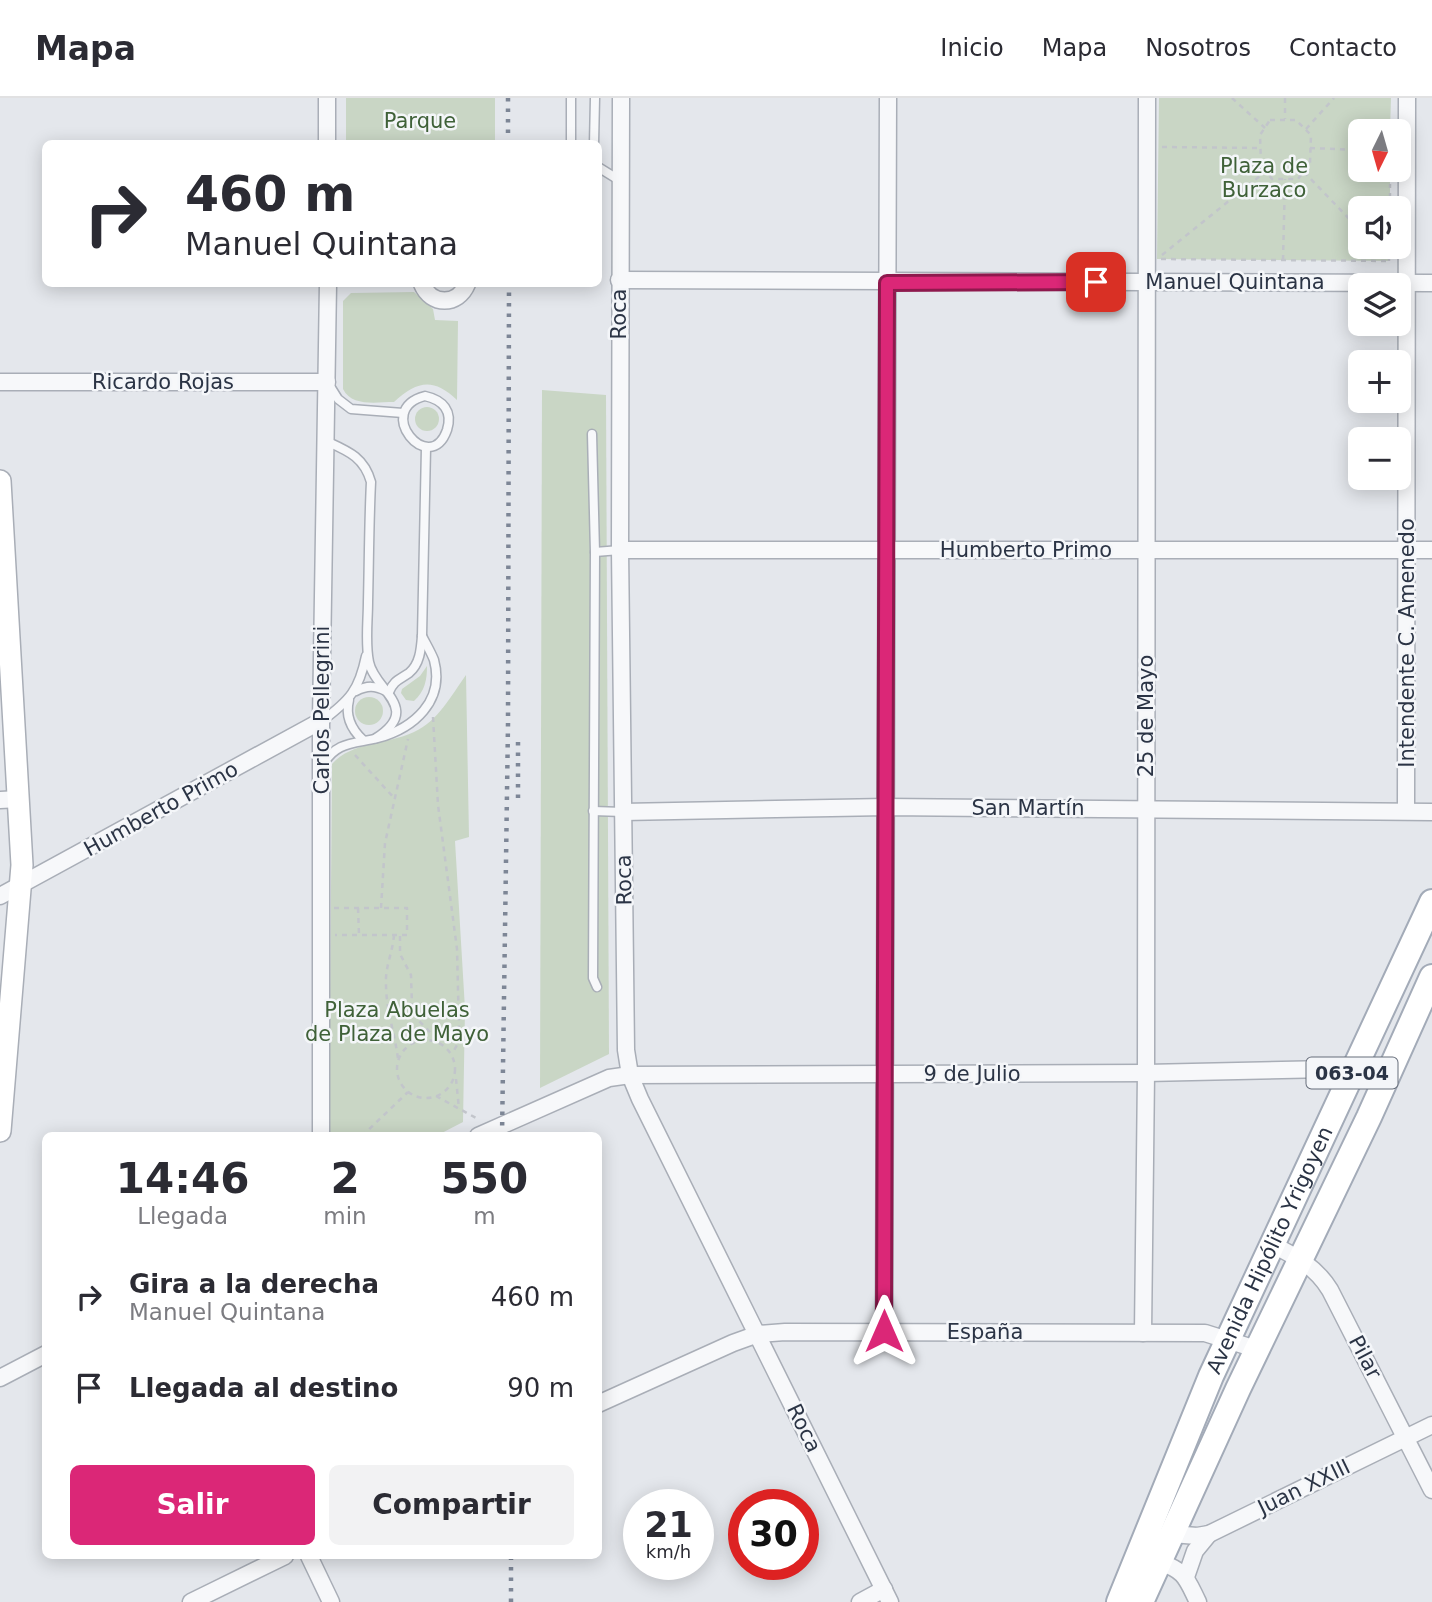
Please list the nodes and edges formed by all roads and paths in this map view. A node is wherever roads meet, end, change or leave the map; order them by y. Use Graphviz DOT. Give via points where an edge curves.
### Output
graph roads {
  1 [pos="327,98"];
  2 [pos="571,98"];
  3 [pos="595,98"];
  4 [pos="621,98"];
  5 [pos="888,98"];
  6 [pos="1147,98"];
  7 [pos="1232,98"];
  8 [pos="1285,98"];
  9 [pos="1334,98"];
  10 [pos="1407,98"];
  11 [pos="1285,119"];
  12 [pos="1265,128"];
  13 [pos="1306,129"];
  14 [pos="327,140"];
  15 [pos="571,140"];
  16 [pos="594,140"];
  17 [pos="1158,147"];
  18 [pos="1260,148"];
  19 [pos="1310,148"];
  20 [pos="1348,150"];
  21 [pos="602,169"];
  22 [pos="1266,171"];
  23 [pos="1303,171"];
  24 [pos="1285,179"];
  25 [pos="619,180"];
  26 [pos="1390,183"];
  27 [pos="1390,196"];
  28 [pos="1348,218"];
  29 [pos="1283,260"];
  30 [pos="1389,261"];
  31 [pos="1406,273"];
  32 [pos="619,280"];
  33 [pos="1148,282"];
  34 [pos="887,283"];
  35 [pos="1432,283"];
  36 [pos="1348,284"];
  37 [pos="1411,284"];
  38 [pos="328,287"];
  39 [pos="424,287"];
  40 [pos="466,287"];
  41 [pos="1406,336"];
  42 [pos="0,382"];
  43 [pos="327,382"];
  44 [pos="403,413"];
  45 [pos="592,434"];
  46 [pos="326,441"];
  47 [pos="426,448"];
  48 [pos="0,481"];
  49 [pos="620,550"];
  50 [pos="888,550"];
  51 [pos="1146,550"];
  52 [pos="1408,550"];
  53 [pos="1432,550"];
  54 [pos="595,552"];
  55 [pos="4,589"];
  56 [pos="422,636"];
  57 [pos="367,650"];
  58 [pos="372,671"];
  59 [pos="399,678"];
  60 [pos="355,691"];
  61 [pos="389,692"];
  62 [pos="349,700"];
  63 [pos="426,709"];
  64 [pos="321,721"];
  65 [pos="412,722"];
  66 [pos="376,738"];
  67 [pos="363,740"];
  68 [pos="345,744"];
  69 [pos="322,768"];
  70 [pos="10,799"];
  71 [pos="395,799"];
  72 [pos="886,807"];
  73 [pos="1145,809"];
  74 [pos="1406,810"];
  75 [pos="593,811"];
  76 [pos="623,812"];
  77 [pos="1432,812"];
  78 [pos="22,884"];
  79 [pos="0,897"];
  80 [pos="1432,902"];
  81 [pos="321,908"];
  82 [pos="358,908"];
  83 [pos="381,908"];
  84 [pos="321,935"];
  85 [pos="359,935"];
  86 [pos="394,935"];
  87 [pos="400,935"];
  88 [pos="1432,977"];
  89 [pos="597,987"];
  90 [pos="440,1042"];
  91 [pos="452,1054"];
  92 [pos="398,1063"];
  93 [pos="1146,1073"];
  94 [pos="885,1074"];
  95 [pos="1351,1074"];
  96 [pos="631,1075"];
  97 [pos="455,1076"];
  98 [pos="408,1092"];
  99 [pos="436,1096"];
  100 [pos="459,1109"];
  101 [pos="494,1128"];
  102 [pos="0,1131"];
  103 [pos="321,1132"];
  104 [pos="366,1132"];
  105 [pos="486,1132"];
  106 [pos="1273,1245"];
  107 [pos="1301,1259"];
  108 [pos="884,1331"];
  109 [pos="1143,1333"];
  110 [pos="758,1334"];
  111 [pos="1228,1339"];
  112 [pos="1259,1350"];
  113 [pos="42,1356"];
  114 [pos="0,1378"];
  115 [pos="602,1402"];
  116 [pos="1432,1425"];
  117 [pos="1407,1437"];
  118 [pos="1432,1490"];
  119 [pos="1172,1534"];
  120 [pos="1209,1534"];
  121 [pos="279,1559"];
  122 [pos="310,1559"];
  123 [pos="1160,1562"];
  124 [pos="1186,1577"];
  125 [pos="887,1596"];
  126 [pos="191,1602"];
  127 [pos="331,1602"];
  128 [pos="860,1602"];
  129 [pos="1119,1602"];
  130 [pos="1141,1602"];
  131 [pos="1198,1602"];
  1 -- 14 [label="street"];
  2 -- 15 [label="lane"];
  3 -- 16 [label="lane"];
  4 -- 25 [label="street, Roca"];
  5 -- 34 [label="street"];
  6 -- 33 [label="street, 25 de Mayo"];
  7 -- 12 [label="path"];
  8 -- 11 [label="path"];
  9 -- 13 [label="path"];
  10 -- 31 [label="street, Intendente C. Amenedo"];
  11 -- 12 [label="path" via="1270,120"];
  11 -- 13 [label="path" via="1296,120"];
  12 -- 18 [label="path"];
  13 -- 19 [label="path" via="1311,135"];
  17 -- 18 [label="path"];
  18 -- 22 [label="path"];
  19 -- 20 [label="path"];
  19 -- 23 [label="path" via="1310,163"];
  21 -- 25 [label="lane"];
  22 -- 24 [label="path" via="1272,179"];
  22 -- 29 [label="path" via="1157,259"];
  23 -- 24 [label="path" via="1298,179"];
  23 -- 28 [label="path"];
  24 -- 29 [label="path"];
  25 -- 32 [label="street, Roca"];
  26 -- 27 [label="path"];
  29 -- 30 [label="path"];
  32 -- 34 [label="street, Manuel Quintana"];
  32 -- 49 [label="street, Roca"];
  33 -- 34 [label="street, Manuel Quintana"];
  33 -- 36 [label="street, Manuel Quintana"];
  33 -- 51 [label="street, 25 de Mayo"];
  34 -- 50 [label="street"];
  35 -- 37 [label="street, Manuel Quintana"];
  38 -- 43 [label="street, Carlos Pellegrini"];
  39 -- 40 [label="street" via="441,301 457,298"];
  41 -- 52 [label="street, Intendente C. Amenedo"];
  42 -- 43 [label="street, Ricardo Rojas"];
  43 -- 44 [label="lane" via="351,409"];
  43 -- 46 [label="street, Carlos Pellegrini"];
  44 -- 47 [label="lane" via="409,438"];
  44 -- 47 [label="lane" via="414,399 425,396 445,406 449,415 444,436"];
  45 -- 54 [label="lane"];
  46 -- 57 [label="lane" via="360,459 371,482"];
  46 -- 64 [label="street, Carlos Pellegrini"];
  47 -- 56 [label="lane"];
  48 -- 55 [label="main road"];
  49 -- 50 [label="street, Humberto Primo"];
  49 -- 54 [label="lane"];
  49 -- 76 [label="street, Roca"];
  50 -- 51 [label="street, Humberto Primo"];
  50 -- 72 [label="street"];
  51 -- 52 [label="street, Humberto Primo"];
  51 -- 73 [label="street, 25 de Mayo"];
  52 -- 53 [label="street, Humberto Primo"];
  52 -- 74 [label="street, Intendente C. Amenedo"];
  54 -- 75 [label="lane"];
  55 -- 70 [label="main road"];
  56 -- 59 [label="lane" via="415,667"];
  56 -- 63 [label="lane" via="434,661 435,677 435,690"];
  57 -- 58 [label="lane"];
  57 -- 60 [label="lane"];
  58 -- 59 [label="lane"];
  58 -- 61 [label="lane"];
  59 -- 61 [label="lane"];
  60 -- 61 [label="lane" via="376,686"];
  60 -- 62 [label="lane"];
  61 -- 66 [label="lane" via="394,718 388,730"];
  62 -- 64 [label="lane"];
  62 -- 67 [label="lane" via="349,721"];
  63 -- 65 [label="lane"];
  63 -- 91 [label="path" via="434,719 438,805 457,949 459,1030"];
  64 -- 69 [label="street, Carlos Pellegrini"];
  64 -- 78 [label="street, Humberto Primo"];
  65 -- 66 [label="lane"];
  65 -- 71 [label="path"];
  66 -- 67 [label="lane"];
  67 -- 68 [label="lane"];
  68 -- 69 [label="lane" via="336,748"];
  68 -- 71 [label="path"];
  69 -- 81 [label="street, Carlos Pellegrini"];
  70 -- 78 [label="main road"];
  71 -- 83 [label="path" via="383,857"];
  72 -- 73 [label="street, San Martín"];
  72 -- 76 [label="street, San Martín"];
  72 -- 94 [label="street"];
  73 -- 74 [label="street, San Martín"];
  73 -- 93 [label="street, 25 de Mayo"];
  74 -- 77 [label="street, San Martín"];
  75 -- 76 [label="lane"];
  75 -- 89 [label="lane" via="593,978"];
  76 -- 96 [label="street, Roca" via="626,1050"];
  78 -- 79 [label="street, Humberto Primo"];
  78 -- 102 [label="main road"];
  80 -- 95 [label="main road, Avenida Hipólito Yrigoyen / 063-04"];
  81 -- 82 [label="path"];
  81 -- 84 [label="street, Carlos Pellegrini"];
  82 -- 83 [label="path"];
  82 -- 85 [label="path"];
  83 -- 87 [label="path" via="407,908 407,935"];
  84 -- 85 [label="path"];
  84 -- 103 [label="street, Carlos Pellegrini"];
  85 -- 86 [label="path"];
  86 -- 87 [label="path"];
  86 -- 92 [label="path" via="385,980"];
  87 -- 90 [label="path" via="400,954 411,975 412,1006 418,1020"];
  88 -- 107 [label="main road, Avenida Hipólito Yrigoyen / 063-04"];
  90 -- 91 [label="path"];
  90 -- 92 [label="path" via="412,1043"];
  91 -- 97 [label="path"];
  92 -- 98 [label="path" via="398,1076"];
  93 -- 94 [label="street, 9 de Julio"];
  93 -- 95 [label="street, 9 de Julio" via="1329,1069"];
  93 -- 109 [label="street, 25 de Mayo"];
  94 -- 96 [label="street, 9 de Julio"];
  94 -- 108 [label="street"];
  95 -- 106 [label="main road, Avenida Hipólito Yrigoyen / 063-04"];
  96 -- 101 [label="street, 9 de Julio" via="609,1078"];
  96 -- 110 [label="street, Roca"];
  97 -- 99 [label="path"];
  97 -- 100 [label="path"];
  98 -- 99 [label="path"];
  98 -- 104 [label="path"];
  99 -- 100 [label="path"];
  100 -- 101 [label="path"];
  101 -- 105 [label="street, 9 de Julio"];
  106 -- 107 [label="street, Pilar"];
  106 -- 111 [label="main road, Avenida Hipólito Yrigoyen / 063-04"];
  107 -- 112 [label="main road, Avenida Hipólito Yrigoyen / 063-04"];
  107 -- 117 [label="street, Pilar" via="1320,1274 1330,1290"];
  108 -- 109 [label="street, España"];
  108 -- 110 [label="street, España"];
  109 -- 111 [label="street, España" via="1205,1333"];
  110 -- 115 [label="street, España"];
  110 -- 125 [label="street, Roca"];
  111 -- 112 [label="street, España"];
  111 -- 129 [label="main road, Avenida Hipólito Yrigoyen / 063-04"];
  112 -- 119 [label="main road, Avenida Hipólito Yrigoyen / 063-04"];
  113 -- 114 [label="street"];
  116 -- 117 [label="street, Juan XXIII"];
  117 -- 118 [label="street, Pilar"];
  117 -- 120 [label="street, Juan XXIII"];
  119 -- 120 [label="street, Juan XXIII"];
  119 -- 123 [label="main road, Avenida Hipólito Yrigoyen / 063-04"];
  120 -- 124 [label="street" via="1195,1551"];
  121 -- 126 [label="street"];
  122 -- 127 [label="street"];
  123 -- 124 [label="street"];
  123 -- 130 [label="main road, Avenida Hipólito Yrigoyen / 063-04"];
  124 -- 131 [label="street"];
  125 -- 128 [label="street"];
}
